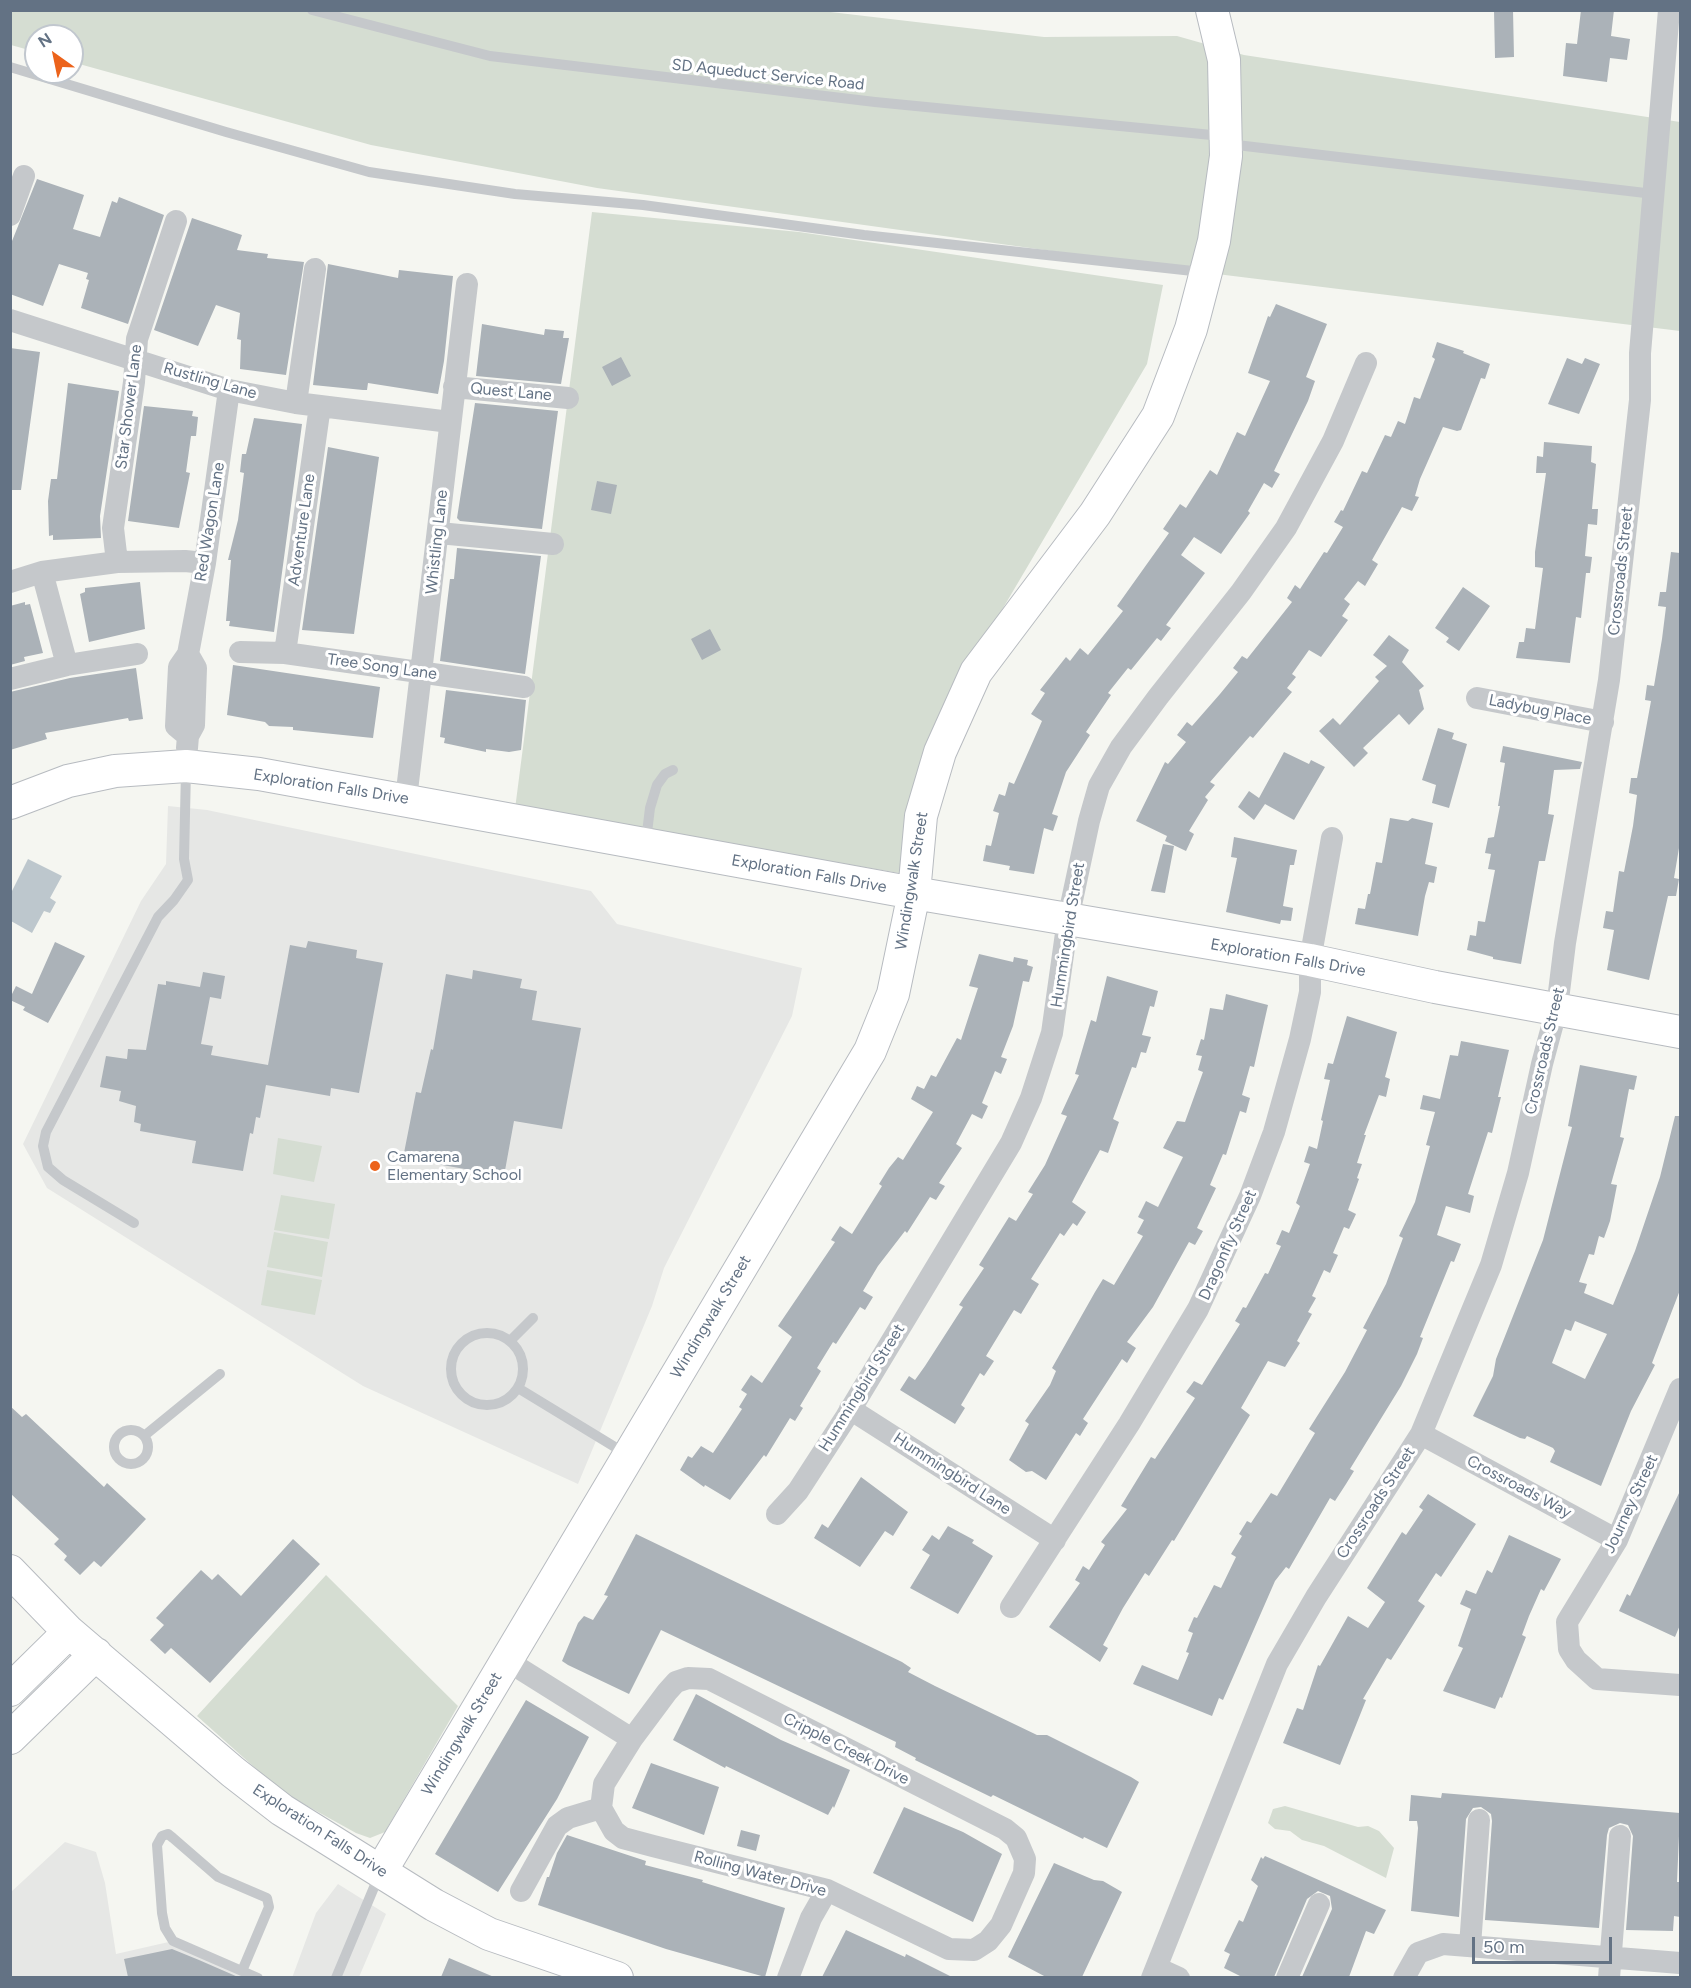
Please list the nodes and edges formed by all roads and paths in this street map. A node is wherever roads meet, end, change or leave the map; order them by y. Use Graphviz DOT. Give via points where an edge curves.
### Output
graph roads {
  1 [pos="312,10"];
  2 [pos="1212,10"];
  3 [pos="1669,10"];
  4 [pos="10,67"];
  5 [pos="1226,140"];
  6 [pos="24,176"];
  7 [pos="1654,194"];
  8 [pos="10,215"];
  9 [pos="176,221"];
  10 [pos="315,268"];
  11 [pos="1205,273"];
  12 [pos="467,284"];
  13 [pos="10,320"];
  14 [pos="134,358"];
  15 [pos="1366,363"];
  16 [pos="453,387"];
  17 [pos="229,390"];
  18 [pos="568,398"];
  19 [pos="296,403"];
  20 [pos="320,406"];
  21 [pos="450,422"];
  22 [pos="439,533"];
  23 [pos="553,544"];
  24 [pos="117,562"];
  25 [pos="205,563"];
  26 [pos="42,573"];
  27 [pos="10,582"];
  28 [pos="240,652"];
  29 [pos="285,653"];
  30 [pos="137,654"];
  31 [pos="67,665"];
  32 [pos="422,673"];
  33 [pos="10,680"];
  34 [pos="524,687"];
  35 [pos="1477,698"];
  36 [pos="1603,722"];
  37 [pos="187,751"];
  38 [pos="673,770"];
  39 [pos="406,799"];
  40 [pos="10,803"];
  41 [pos="1332,838"];
  42 [pos="646,844"];
  43 [pos="914,893"];
  44 [pos="1068,919"];
  45 [pos="1310,960"];
  46 [pos="1557,1008"];
  47 [pos="1680,1032"];
  48 [pos="134,1223"];
  49 [pos="533,1318"];
  50 [pos="510,1341"];
  51 [pos="220,1374"];
  52 [pos="518,1388"];
  53 [pos="1680,1389"];
  54 [pos="850,1409"];
  55 [pos="1420,1434"];
  56 [pos="144,1436"];
  57 [pos="628,1455"];
  58 [pos="777,1514"];
  59 [pos="1055,1540"];
  60 [pos="1617,1540"];
  61 [pos="10,1571"];
  62 [pos="1011,1607"];
  63 [pos="69,1632"];
  64 [pos="96,1654"];
  65 [pos="506,1660"];
  66 [pos="1680,1685"];
  67 [pos="10,1690"];
  68 [pos="10,1738"];
  69 [pos="632,1739"];
  70 [pos="601,1808"];
  71 [pos="1479,1820"];
  72 [pos="1620,1836"];
  73 [pos="381,1871"];
  74 [pos="827,1890"];
  75 [pos="521,1891"];
  76 [pos="1012,1899"];
  77 [pos="1319,1904"];
  78 [pos="1470,1946"];
  79 [pos="1680,1963"];
  80 [pos="1610,1967"];
  81 [pos="242,1971"];
  82 [pos="1154,1973"];
  83 [pos="258,1977"];
  84 [pos="336,1977"];
  85 [pos="617,1977"];
  86 [pos="788,1977"];
  87 [pos="1179,1977"];
  88 [pos="1287,1977"];
  89 [pos="1404,1977"];
  1 -- 5 [label="lane, SD Aqueduct Service Road" via="490,56"];
  2 -- 5 [label="street, Windingwalk Street" via="1224,60"];
  3 -- 7 [label="street, Crossroads Street"];
  4 -- 11 [label="lane" via="369,172 515,194 643,205 864,235"];
  5 -- 7 [label="lane, SD Aqueduct Service Road"];
  5 -- 11 [label="street, Windingwalk Street" via="1214,241"];
  6 -- 8 [label="street"];
  7 -- 36 [label="street, Crossroads Street" via="1640,353 1640,400"];
  9 -- 14 [label="street, Star Shower Lane" via="136,339"];
  10 -- 19 [label="street"];
  11 -- 43 [label="street, Windingwalk Street" via="1191,329 1158,416 1095,514 976,672 940,752 921,816"];
  12 -- 16 [label="street, Whistling Lane"];
  13 -- 14 [label="street, Rustling Lane"];
  14 -- 17 [label="street, Rustling Lane"];
  14 -- 24 [label="street, Star Shower Lane" via="113,528"];
  15 -- 44 [label="street, Hummingbird Street" via="1334,441 1286,528 1158,697 1099,786"];
  16 -- 18 [label="street, Quest Lane"];
  16 -- 21 [label="street, Whistling Lane"];
  17 -- 19 [label="street, Rustling Lane"];
  17 -- 25 [label="street, Red Wagon Lane"];
  19 -- 20 [label="street, Rustling Lane"];
  20 -- 21 [label="street, Rustling Lane"];
  20 -- 29 [label="street, Adventure Lane"];
  21 -- 22 [label="street, Whistling Lane"];
  22 -- 23 [label="street"];
  22 -- 32 [label="street, Whistling Lane"];
  24 -- 25 [label="street"];
  24 -- 26 [label="street"];
  25 -- 37 [label="street, Red Wagon Lane" via="188,654 179,667 176,726"];
  26 -- 27 [label="street"];
  26 -- 31 [label="street"];
  28 -- 29 [label="street, Tree Song Lane"];
  29 -- 32 [label="street, Tree Song Lane"];
  30 -- 31 [label="street"];
  31 -- 33 [label="street"];
  32 -- 34 [label="street, Tree Song Lane"];
  32 -- 39 [label="street, Whistling Lane"];
  35 -- 36 [label="street, Ladybug Place"];
  36 -- 46 [label="street, Crossroads Street"];
  37 -- 39 [label="street, Exploration Falls Drive" via="259,774"];
  37 -- 40 [label="street, Exploration Falls Drive" via="68,781"];
  37 -- 48 [label="lane" via="184,859 188,879 158,917 46,1132 43,1146 48,1167 63,1180"];
  38 -- 42 [label="lane" via="657,785"];
  39 -- 42 [label="street, Exploration Falls Drive"];
  41 -- 45 [label="street, Dragonfly Street"];
  42 -- 43 [label="street, Exploration Falls Drive"];
  43 -- 44 [label="street, Exploration Falls Drive"];
  43 -- 57 [label="street, Windingwalk Street" via="893,994 870,1051"];
  44 -- 45 [label="street, Exploration Falls Drive"];
  44 -- 54 [label="street, Hummingbird Street" via="1052,1033 1031,1098 1011,1143"];
  45 -- 46 [label="street, Exploration Falls Drive"];
  45 -- 59 [label="street, Dragonfly Street" via="1310,992 1289,1085 1240,1222 1198,1309"];
  46 -- 47 [label="street, Exploration Falls Drive"];
  46 -- 55 [label="street, Crossroads Street" via="1518,1173 1491,1265"];
  49 -- 50 [label="lane"];
  50 -- 52 [label="lane" via="521,1358"];
  50 -- 52 [label="lane" via="487,1333 474,1335 456,1351 451,1375 463,1397 480,1404 499,1403"];
  51 -- 56 [label="lane"];
  52 -- 57 [label="lane"];
  53 -- 60 [label="street, Journey Street"];
  54 -- 58 [label="street, Hummingbird Street" via="798,1491"];
  54 -- 59 [label="street, Hummingbird Lane"];
  55 -- 60 [label="street, Crossroads Way"];
  55 -- 82 [label="street, Crossroads Street" via="1277,1664"];
  57 -- 65 [label="street, Windingwalk Street"];
  59 -- 62 [label="street, Dragonfly Street"];
  60 -- 66 [label="street, Journey Street" via="1567,1622 1569,1649 1597,1679"];
  61 -- 63 [label="street, Exploration Falls Drive"];
  63 -- 64 [label="street, Exploration Falls Drive"];
  63 -- 67 [label="street"];
  64 -- 68 [label="street"];
  64 -- 73 [label="street, Exploration Falls Drive" via="282,1810"];
  65 -- 69 [label="street"];
  65 -- 73 [label="street, Windingwalk Street"];
  69 -- 70 [label="street" via="604,1784"];
  69 -- 76 [label="street, Cripple Creek Drive" via="676,1682 709,1679 1005,1828 1016,1838 1025,1859 1024,1873"];
  70 -- 74 [label="street, Rolling Water Drive" via="614,1831 623,1838"];
  70 -- 75 [label="street" via="568,1818 557,1826"];
  71 -- 78 [label="street"];
  72 -- 80 [label="street"];
  73 -- 84 [label="lane"];
  73 -- 85 [label="street, Exploration Falls Drive" via="489,1935"];
  74 -- 76 [label="street, Rolling Water Drive" via="959,1951 974,1950 988,1941"];
  74 -- 86 [label="street" via="811,1918"];
  77 -- 88 [label="street"];
  78 -- 80 [label="street"];
  78 -- 89 [label="street" via="1431,1946 1418,1953"];
  79 -- 80 [label="street"];
  81 -- 81 [label="lane" via="173,1941 165,1928 157,1845 162,1836 174,1838 218,1877 267,1898 269,1907"];
  81 -- 83 [label="lane"];
  82 -- 87 [label="street"];
}
